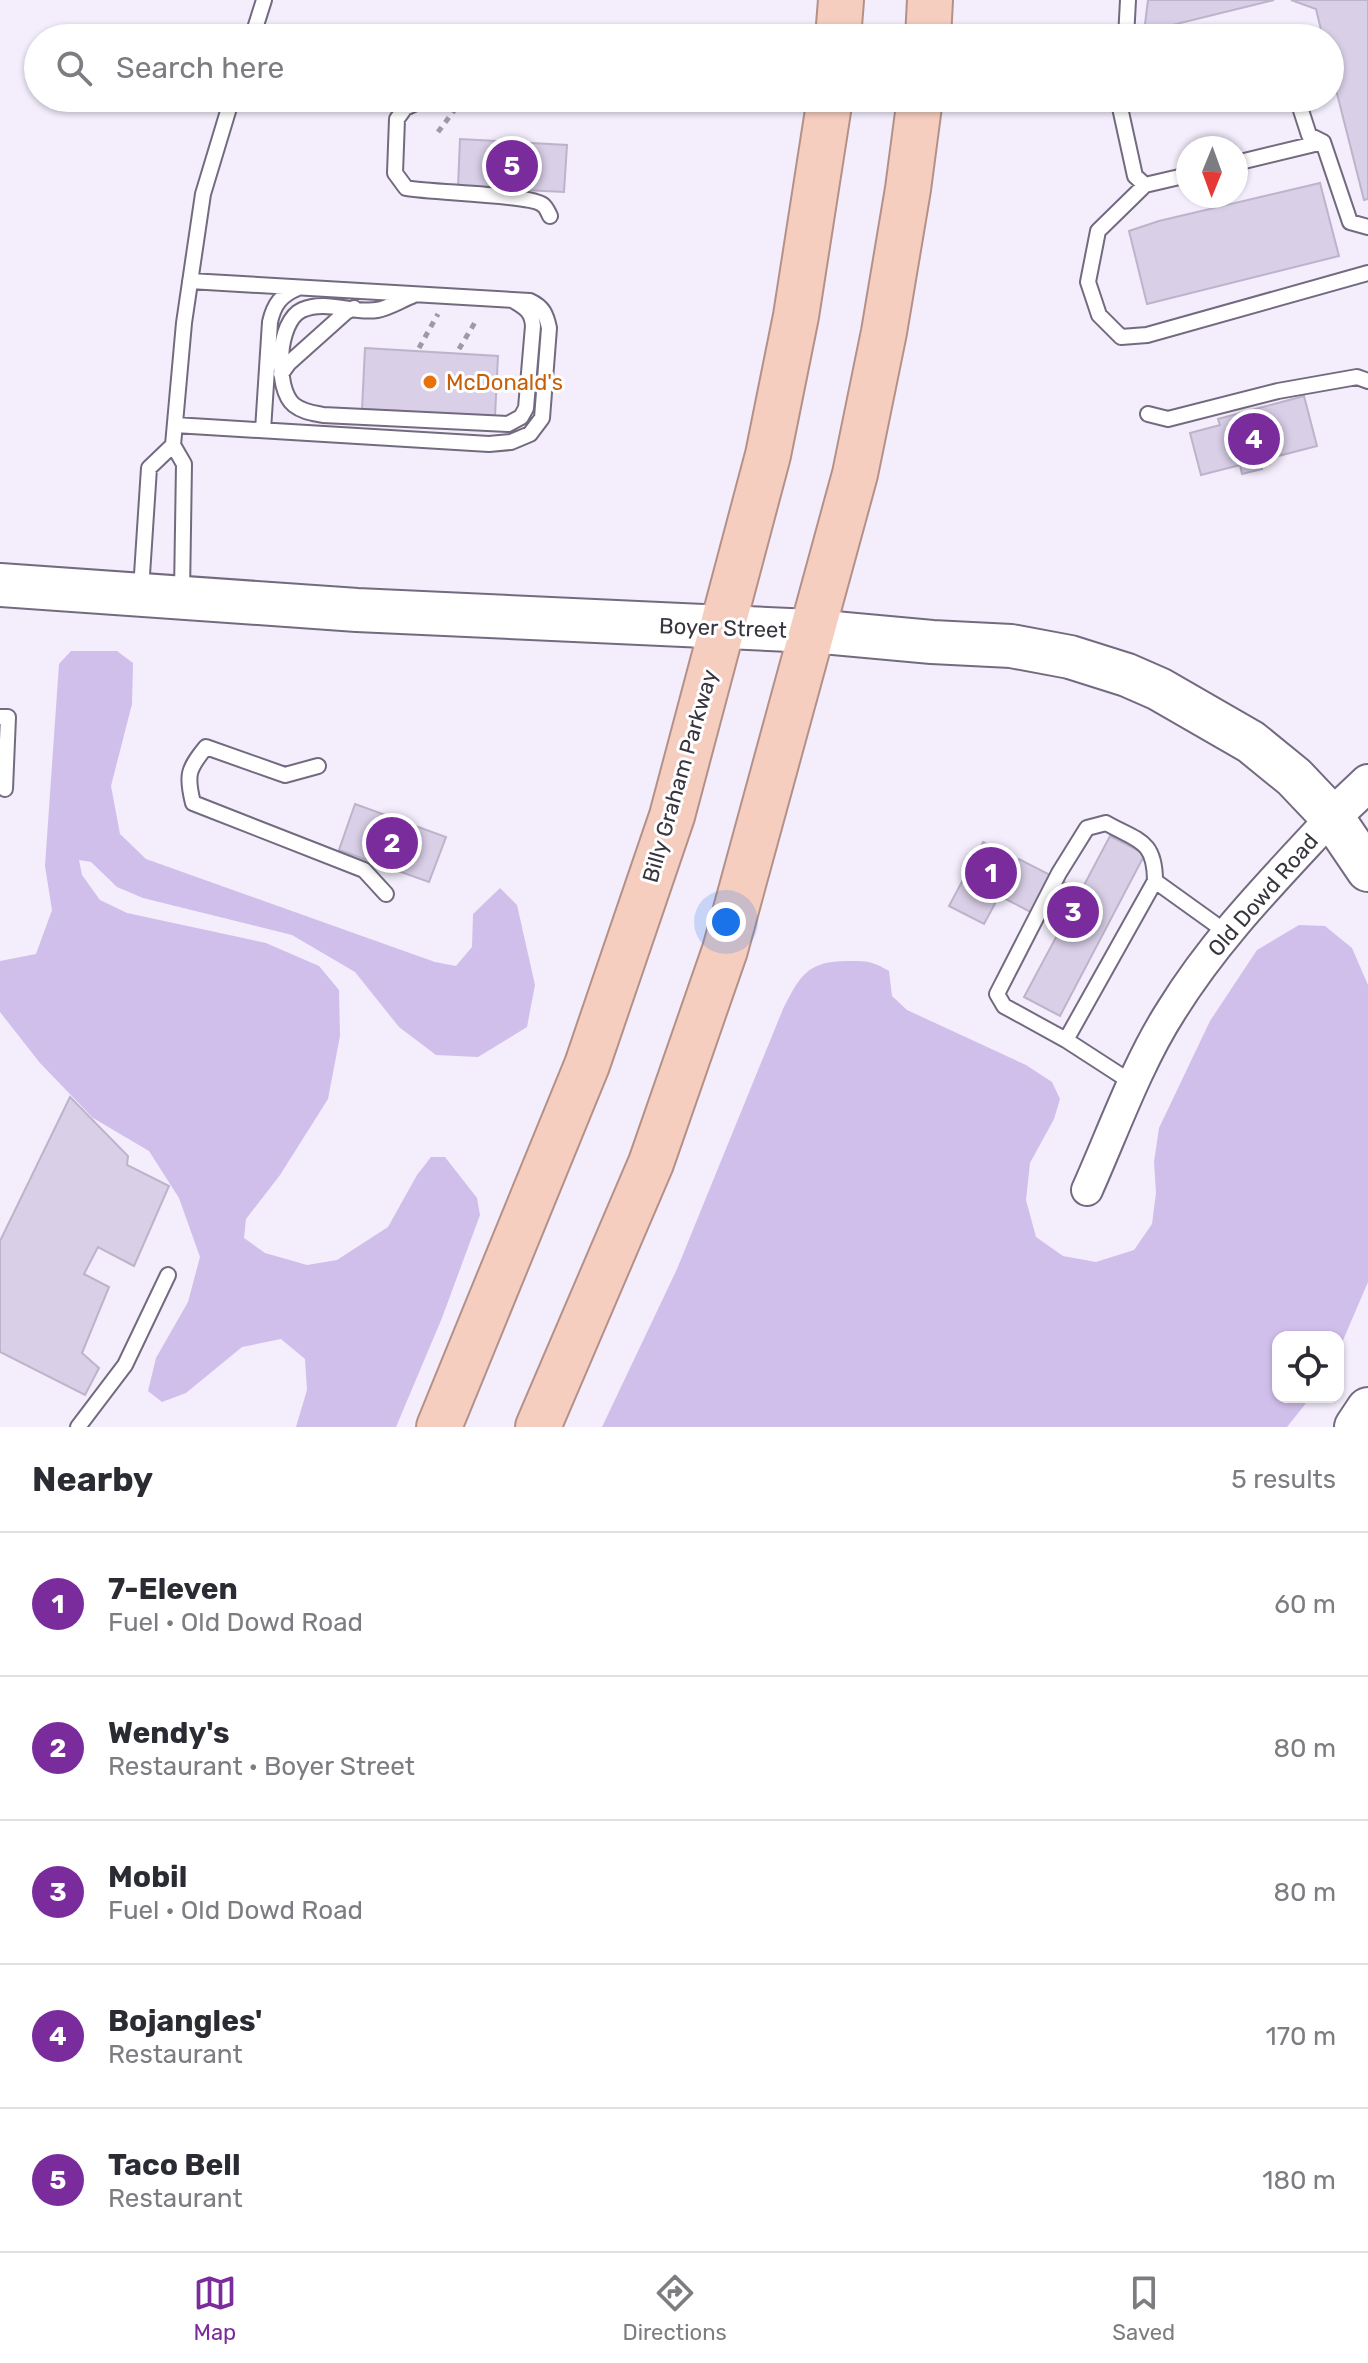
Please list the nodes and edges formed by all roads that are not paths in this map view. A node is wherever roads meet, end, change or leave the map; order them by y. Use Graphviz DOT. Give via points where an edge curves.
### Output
graph roads {
  1 [pos="264,0"];
  2 [pos="841,0"];
  3 [pos="930,0"];
  4 [pos="1128,0"];
  5 [pos="256,24"];
  6 [pos="839,24"];
  7 [pos="929,24"];
  8 [pos="1127,24"];
  9 [pos="228,112"];
  10 [pos="402,112"];
  11 [pos="828,112"];
  12 [pos="918,112"];
  13 [pos="1121,112"];
  14 [pos="1302,112"];
  15 [pos="1323,142"];
  16 [pos="1248,160"];
  17 [pos="1176,178"];
  18 [pos="1145,185"];
  19 [pos="550,216"];
  20 [pos="1368,227"];
  21 [pos="1368,273"];
  22 [pos="190,281"];
  23 [pos="302,287"];
  24 [pos="416,294"];
  25 [pos="514,301"];
  26 [pos="355,308"];
  27 [pos="281,374"];
  28 [pos="1368,381"];
  29 [pos="1148,414"];
  30 [pos="175,425"];
  31 [pos="263,430"];
  32 [pos="173,445"];
  33 [pos="0,585"];
  34 [pos="141,594"];
  35 [pos="182,597"];
  36 [pos="722,628"];
  37 [pos="812,631"];
  38 [pos="0,717"];
  39 [pos="318,766"];
  40 [pos="1368,783"];
  41 [pos="5,789"];
  42 [pos="1332,817"];
  43 [pos="1368,870"];
  44 [pos="1155,881"];
  45 [pos="386,894"];
  46 [pos="1226,932"];
  47 [pos="1066,1040"];
  48 [pos="1134,1084"];
  49 [pos="1087,1190"];
  50 [pos="168,1275"];
  51 [pos="1368,1409"];
  52 [pos="78,1427"];
  53 [pos="439,1427"];
  54 [pos="538,1427"];
  55 [pos="1356,1427"];
  1 -- 5 [label="lane"];
  2 -- 6 [label="highway"];
  3 -- 7 [label="highway"];
  4 -- 8 [label="lane"];
  9 -- 22 [label="lane" via="203,194"];
  10 -- 19 [label="lane" via="397,119 395,173 406,188 528,198 543,205"];
  11 -- 36 [label="highway, Billy Graham Parkway" via="768,455"];
  12 -- 37 [label="highway" via="855,474"];
  13 -- 18 [label="lane" via="1135,176"];
  14 -- 15 [label="lane" via="1309,135"];
  15 -- 16 [label="lane"];
  15 -- 20 [label="lane" via="1350,222"];
  17 -- 18 [label="lane"];
  18 -- 21 [label="lane" via="1098,231 1088,282 1099,315 1121,337 1147,335"];
  22 -- 23 [label="lane"];
  22 -- 30 [label="lane"];
  23 -- 24 [label="lane"];
  23 -- 31 [label="lane" via="284,294 273,308"];
  24 -- 25 [label="lane"];
  24 -- 26 [label="lane" via="376,310"];
  25 -- 27 [label="lane" via="528,309 533,326 526,408 508,424 306,412 283,392"];
  25 -- 31 [label="lane" via="540,306 549,328 542,418 530,434 489,444"];
  26 -- 27 [label="lane"];
  26 -- 27 [label="lane" via="305,308 294,315 284,333"];
  28 -- 29 [label="lane" via="1357,377 1278,391 1168,419"];
  30 -- 31 [label="lane"];
  30 -- 32 [label="lane"];
  32 -- 34 [label="lane" via="149,468"];
  32 -- 35 [label="lane" via="184,464"];
  33 -- 34 [label="main road, Boyer Street"];
  34 -- 35 [label="main road, Boyer Street"];
  35 -- 36 [label="main road, Boyer Street"];
  36 -- 37 [label="main road, Boyer Street"];
  36 -- 53 [label="highway, Billy Graham Parkway" via="672,816 587,1065"];
  37 -- 42 [label="main road, Boyer Street" via="1011,646 1127,675 1251,742"];
  37 -- 54 [label="highway" via="725,950 651,1163"];
  38 -- 41 [label="lane" via="8,717"];
  39 -- 45 [label="lane" via="285,775 206,747 187,780 193,803 364,870"];
  40 -- 42 [label="street, Old Dowd Road"];
  42 -- 43 [label="main road, Boyer Street"];
  42 -- 46 [label="street, Old Dowd Road"];
  44 -- 46 [label="lane"];
  44 -- 47 [label="lane"];
  44 -- 47 [label="lane" via="1155,858 1146,845 1106,823 1087,828 1066,859 997,994 1004,1006"];
  46 -- 48 [label="street, Old Dowd Road" via="1169,1013"];
  47 -- 48 [label="lane"];
  48 -- 49 [label="street, Old Dowd Road"];
  50 -- 52 [label="lane" via="125,1365"];
  51 -- 55 [label="main road"];
}
